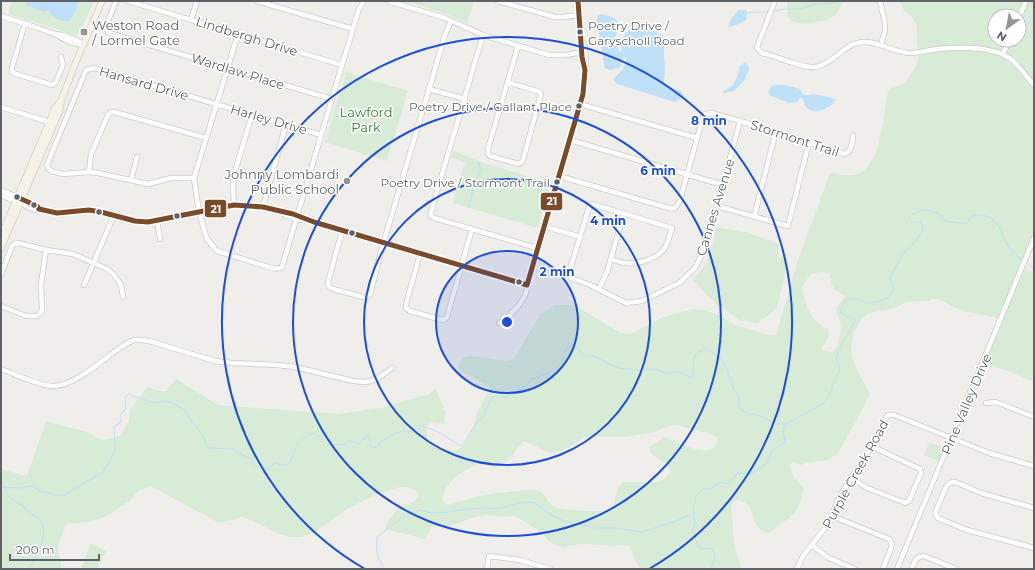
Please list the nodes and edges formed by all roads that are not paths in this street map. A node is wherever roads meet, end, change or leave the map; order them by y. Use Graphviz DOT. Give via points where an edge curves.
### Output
graph roads {
  1 [pos="102,1"];
  2 [pos="116,1"];
  3 [pos="128,1"];
  4 [pos="197,1"];
  5 [pos="257,1"];
  6 [pos="359,1"];
  7 [pos="364,1"];
  8 [pos="388,1"];
  9 [pos="498,1"];
  10 [pos="578,1"];
  11 [pos="775,1"];
  12 [pos="880,1"];
  13 [pos="359,10"];
  14 [pos="579,15"];
  15 [pos="1,16"];
  16 [pos="191,20"];
  17 [pos="451,21"];
  18 [pos="25,23"];
  19 [pos="353,30"];
  20 [pos="238,34"];
  21 [pos="483,35"];
  22 [pos="83,45"];
  23 [pos="518,46"];
  24 [pos="881,46"];
  25 [pos="1006,48"];
  26 [pos="583,52"];
  27 [pos="1003,54"];
  28 [pos="61,57"];
  29 [pos="342,65"];
  30 [pos="228,68"];
  31 [pos="507,82"];
  32 [pos="1034,85"];
  33 [pos="429,89"];
  34 [pos="332,99"];
  35 [pos="465,99"];
  36 [pos="61,101"];
  37 [pos="216,104"];
  38 [pos="580,104"];
  39 [pos="1,107"];
  40 [pos="252,114"];
  41 [pos="740,121"];
  42 [pos="49,122"];
  43 [pos="286,124"];
  44 [pos="776,131"];
  45 [pos="322,135"];
  46 [pos="853,135"];
  47 [pos="206,138"];
  48 [pos="697,138"];
  49 [pos="570,140"];
  50 [pos="809,142"];
  51 [pos="137,157"];
  52 [pos="89,172"];
  53 [pos="687,174"];
  54 [pos="559,176"];
  55 [pos="194,178"];
  56 [pos="131,180"];
  57 [pos="723,185"];
  58 [pos="1,190"];
  59 [pos="1,195"];
  60 [pos="19,200"];
  61 [pos="234,205"];
  62 [pos="717,206"];
  63 [pos="263,207"];
  64 [pos="199,212"];
  65 [pos="624,213"];
  66 [pos="114,215"];
  67 [pos="297,217"];
  68 [pos="754,217"];
  69 [pos="157,220"];
  70 [pos="544,226"];
  71 [pos="472,229"];
  72 [pos="342,231"];
  73 [pos="1,236"];
  74 [pos="580,237"];
  75 [pos="1034,238"];
  76 [pos="160,239"];
  77 [pos="383,243"];
  78 [pos="1,248"];
  79 [pos="537,248"];
  80 [pos="46,250"];
  81 [pos="420,254"];
  82 [pos="611,259"];
  83 [pos="94,263"];
  84 [pos="462,266"];
  85 [pos="1,274"];
  86 [pos="84,285"];
  87 [pos="527,285"];
  88 [pos="599,289"];
  89 [pos="123,296"];
  90 [pos="1,306"];
  91 [pos="499,323"];
  92 [pos="392,368"];
  93 [pos="1,369"];
  94 [pos="986,403"];
  95 [pos="1034,417"];
  96 [pos="952,438"];
  97 [pos="871,446"];
  98 [pos="1034,466"];
  99 [pos="852,478"];
  100 [pos="1034,508"];
  101 [pos="832,516"];
  102 [pos="812,545"];
  103 [pos="1034,548"];
  104 [pos="488,569"];
  105 [pos="550,569"];
  106 [pos="797,569"];
  107 [pos="855,569"];
  108 [pos="883,569"];
  109 [pos="897,569"];
  110 [pos="912,569"];
  111 [pos="956,569"];
  1 -- 22 [label="main road"];
  2 -- 30 [label="street, Wardlaw Place" via="105,28 109,33"];
  3 -- 16 [label="street, Lindbergh Drive"];
  4 -- 16 [label="street"];
  5 -- 19 [label="street"];
  6 -- 13 [label="street"];
  7 -- 13 [label="street"];
  8 -- 17 [label="street"];
  9 -- 14 [label="street" via="555,17"];
  10 -- 14 [label="street"];
  11 -- 24 [label="street" via="757,47 762,53 812,67 820,66 858,42"];
  12 -- 24 [label="street" via="885,23"];
  13 -- 19 [label="street"];
  14 -- 26 [label="street" via="581,38 584,41"];
  15 -- 18 [label="street"];
  16 -- 20 [label="street, Lindbergh Drive"];
  17 -- 21 [label="street"];
  17 -- 33 [label="street" via="444,34"];
  18 -- 22 [label="street" via="55,34 64,34"];
  18 -- 28 [label="street" via="12,68 13,73 50,85 56,82 63,65"];
  19 -- 29 [label="street"];
  20 -- 29 [label="street, Lindbergh Drive"];
  20 -- 30 [label="street"];
  21 -- 23 [label="street"];
  21 -- 35 [label="street"];
  22 -- 36 [label="main road"];
  23 -- 26 [label="street" via="549,55"];
  23 -- 31 [label="street"];
  24 -- 27 [label="street" via="910,53 962,47"];
  25 -- 27 [label="street"];
  26 -- 38 [label="street" via="586,63"];
  27 -- 32 [label="street" via="1012,60"];
  29 -- 34 [label="street"];
  30 -- 34 [label="street, Wardlaw Place"];
  30 -- 37 [label="street"];
  31 -- 31 [label="street" via="488,153 490,156 519,164 523,160 541,94"];
  33 -- 35 [label="street"];
  33 -- 77 [label="street"];
  34 -- 45 [label="street"];
  35 -- 71 [label="street" via="431,216"];
  36 -- 42 [label="main road"];
  36 -- 60 [label="main road" via="60,110"];
  37 -- 40 [label="street, Harley Drive"];
  37 -- 47 [label="street"];
  37 -- 52 [label="street, Hansard Drive" via="94,68 86,70 47,165 51,171 63,174"];
  38 -- 48 [label="street"];
  38 -- 49 [label="street"];
  39 -- 42 [label="street"];
  40 -- 43 [label="street, Harley Drive"];
  40 -- 61 [label="street" via="234,175"];
  41 -- 44 [label="street, Stormont Trail"];
  41 -- 48 [label="street, Stormont Trail" via="711,113 705,114"];
  41 -- 57 [label="street, Cannes Avenue"];
  42 -- 60 [label="main road"];
  43 -- 45 [label="street, Harley Drive"];
  43 -- 63 [label="street"];
  44 -- 50 [label="street, Stormont Trail"];
  44 -- 68 [label="street"];
  45 -- 67 [label="street"];
  46 -- 50 [label="street, Stormont Trail" via="849,151 845,154"];
  47 -- 52 [label="street" via="111,112 91,154"];
  47 -- 55 [label="street"];
  48 -- 53 [label="street, Stormont Trail"];
  49 -- 53 [label="street"];
  49 -- 54 [label="street"];
  50 -- 68 [label="street" via="788,226"];
  51 -- 56 [label="street"];
  52 -- 56 [label="street, Hansard Drive"];
  53 -- 54 [label="street, Stormont Trail" via="680,200 672,209"];
  53 -- 57 [label="street"];
  54 -- 70 [label="street"];
  55 -- 56 [label="street, Hansard Drive" via="171,178 148,184"];
  55 -- 64 [label="street"];
  57 -- 62 [label="street, Cannes Avenue"];
  58 -- 60 [label="street"];
  59 -- 60 [label="street"];
  60 -- 66 [label="street" via="35,210 57,213 89,210"];
  60 -- 73 [label="main road"];
  60 -- 78 [label="main road"];
  61 -- 63 [label="street"];
  61 -- 64 [label="street"];
  62 -- 68 [label="street"];
  62 -- 88 [label="street, Cannes Avenue" via="702,254 695,268 679,283 642,301 626,303"];
  63 -- 67 [label="street"];
  64 -- 67 [label="street" via="207,240 217,251 275,269 282,268"];
  64 -- 69 [label="street"];
  65 -- 74 [label="street, Cannes Avenue" via="592,204"];
  65 -- 82 [label="street"];
  65 -- 82 [label="street" via="672,228 667,243 658,255 628,264"];
  66 -- 69 [label="street" via="135,221"];
  66 -- 83 [label="street"];
  67 -- 72 [label="street"];
  69 -- 76 [label="street"];
  70 -- 74 [label="street"];
  70 -- 79 [label="street"];
  71 -- 79 [label="street"];
  71 -- 84 [label="street"];
  72 -- 77 [label="street"];
  72 -- 77 [label="street" via="328,282 329,287 333,289 363,297 369,296"];
  74 -- 88 [label="street, Cannes Avenue" via="570,273 571,278"];
  75 -- 96 [label="street, Pine Valley Drive"];
  77 -- 81 [label="street"];
  79 -- 87 [label="street"];
  80 -- 83 [label="street" via="73,254"];
  80 -- 85 [label="street" via="15,244"];
  80 -- 90 [label="street" via="40,314 26,316"];
  81 -- 84 [label="street"];
  81 -- 84 [label="street" via="406,304 410,311 445,319"];
  82 -- 88 [label="street"];
  83 -- 86 [label="street"];
  83 -- 89 [label="street" via="114,275 121,285"];
  84 -- 87 [label="street"];
  87 -- 91 [label="street" via="520,305"];
  92 -- 93 [label="street" via="377,379 366,382 353,381 295,367 215,361 147,340 136,340 121,347 73,381 61,385 42,384"];
  94 -- 95 [label="street" via="996,402"];
  96 -- 97 [label="street, Purple Creek Road" via="891,414 886,418"];
  96 -- 98 [label="street" via="995,455"];
  96 -- 109 [label="street, Pine Valley Drive"];
  97 -- 99 [label="street, Purple Creek Road"];
  97 -- 99 [label="street" via="920,469 921,473 909,501 905,503 865,487"];
  99 -- 101 [label="street, Purple Creek Road" via="840,494"];
  100 -- 103 [label="street" via="952,482 946,488 935,513 938,518 961,528"];
  101 -- 102 [label="street, Purple Creek Road"];
  101 -- 108 [label="street" via="892,542"];
  102 -- 106 [label="street, Purple Creek Road"];
  102 -- 107 [label="street" via="822,554"];
  104 -- 105 [label="street" via="489,556 520,560"];
  110 -- 111 [label="street" via="920,556"];
}
